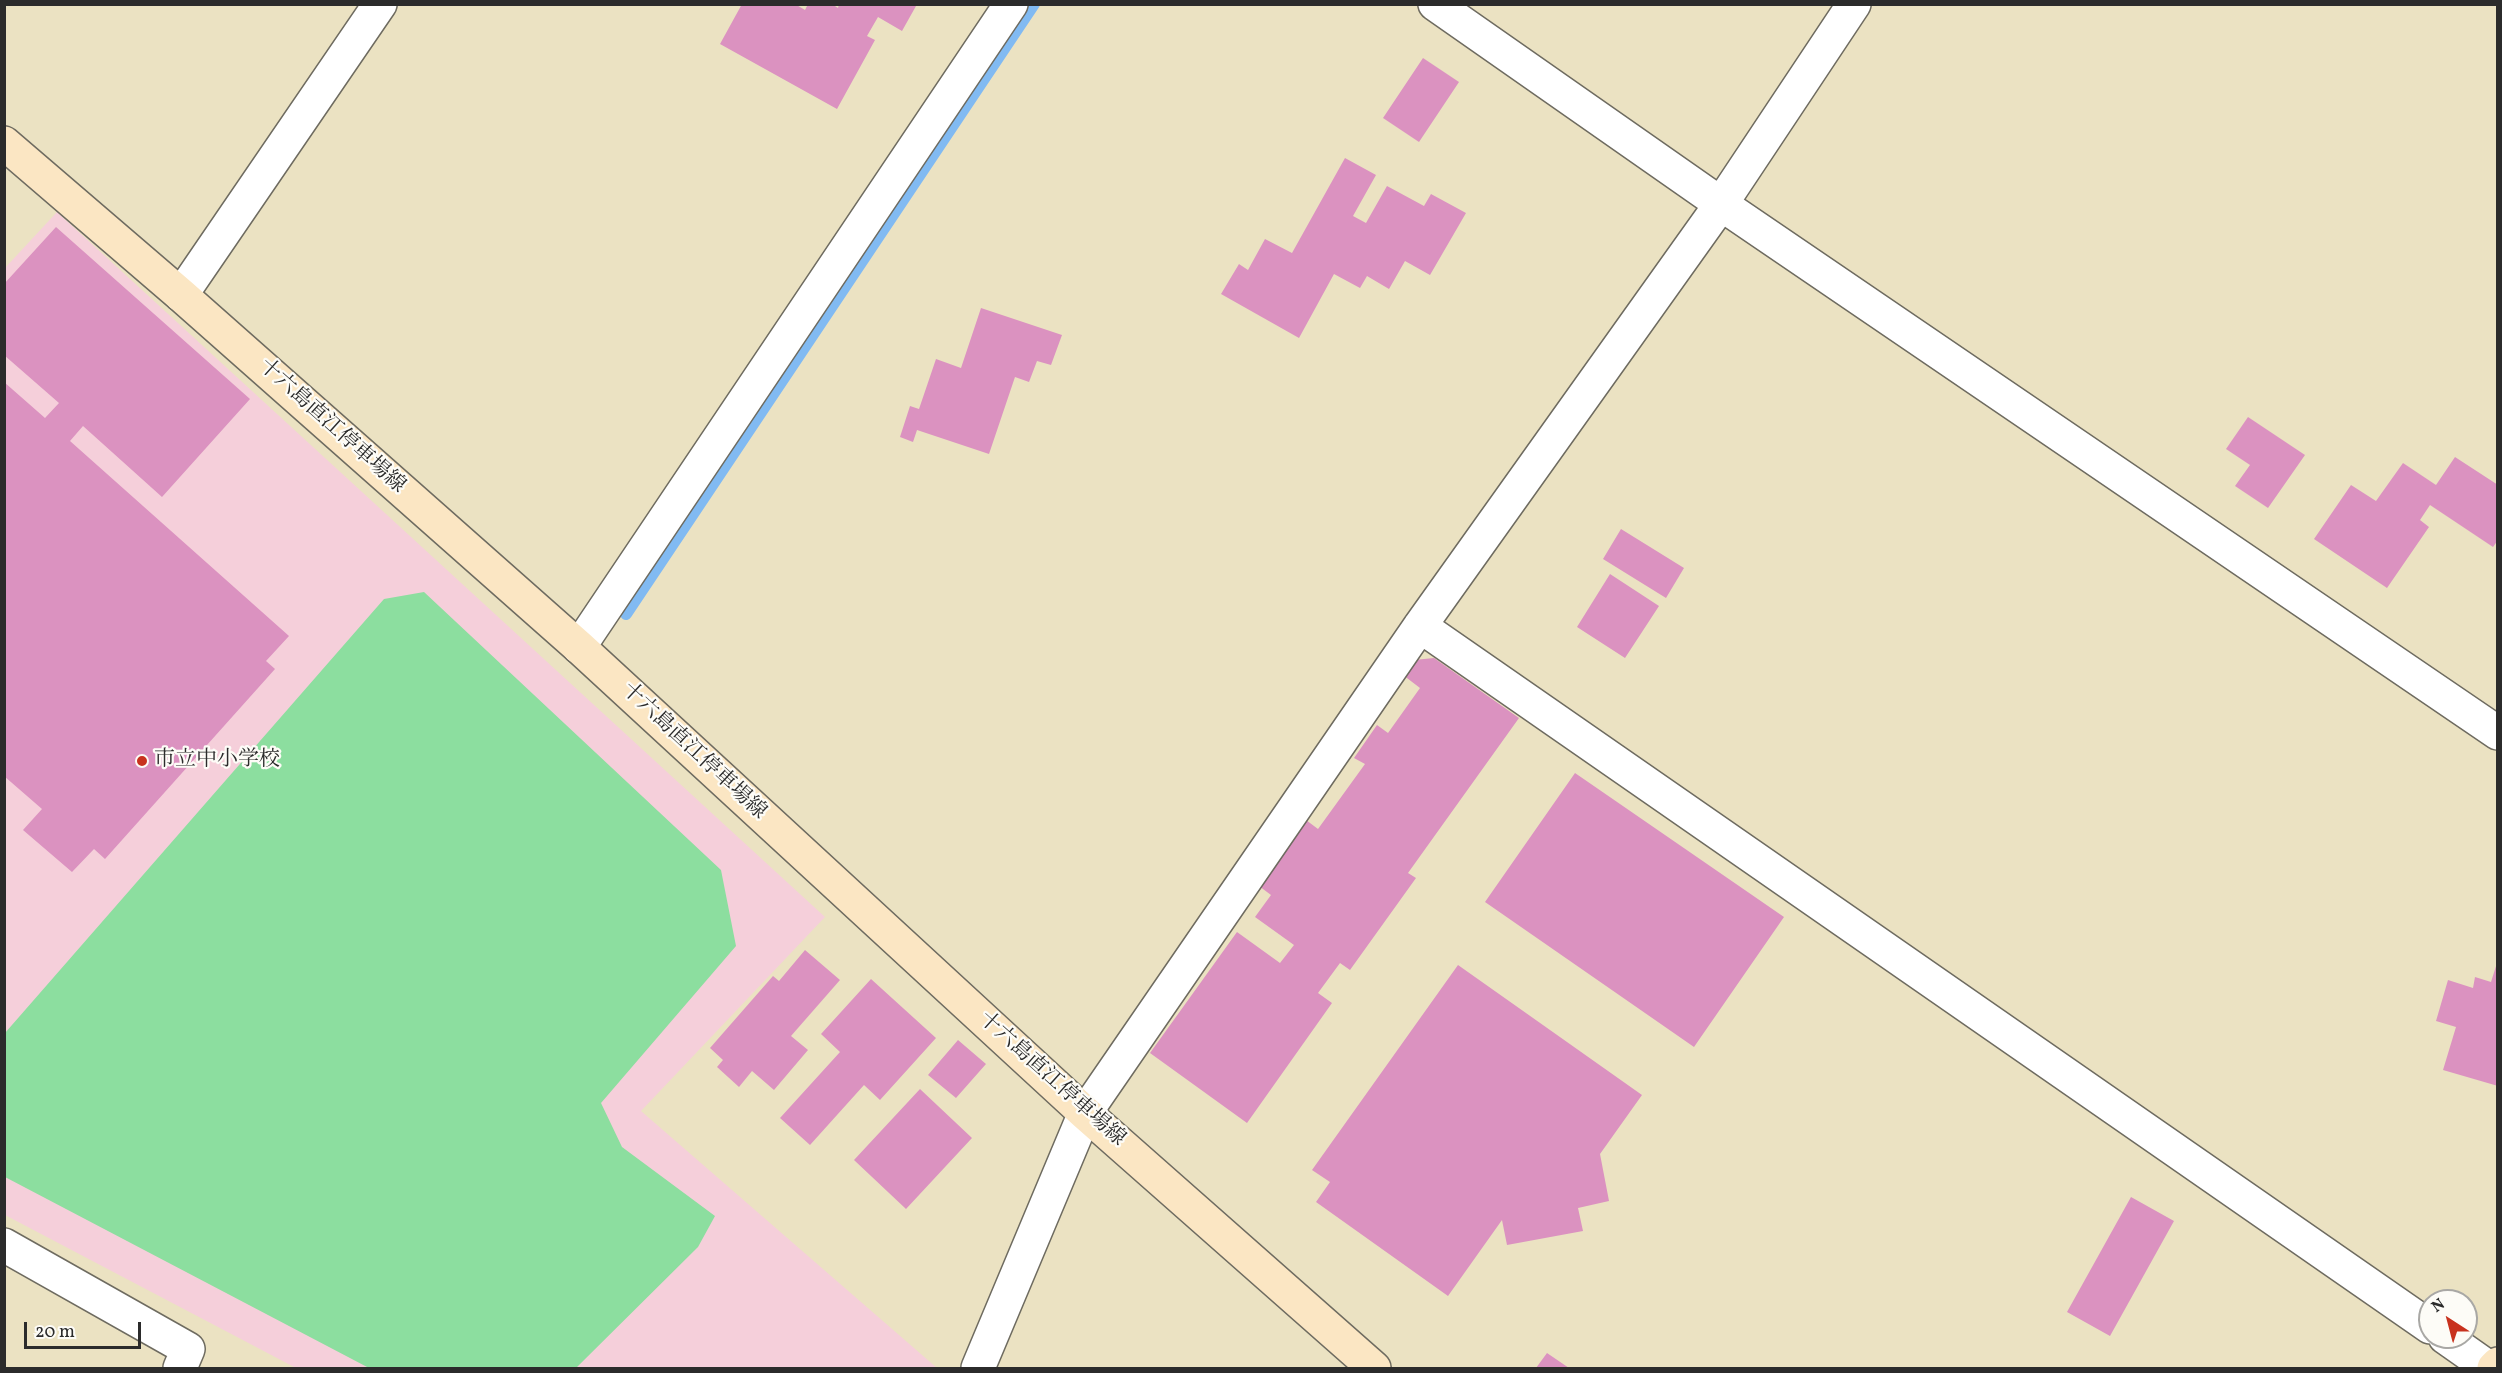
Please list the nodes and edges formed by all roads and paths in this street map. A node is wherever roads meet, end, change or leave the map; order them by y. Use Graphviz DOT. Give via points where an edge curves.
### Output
graph roads {
  1 [pos="380,4"];
  2 [pos="1011,4"];
  3 [pos="1435,4"];
  4 [pos="1854,4"];
  5 [pos="4,143"];
  6 [pos="1721,204"];
  7 [pos="181,295"];
  8 [pos="1420,626"];
  9 [pos="579,647"];
  10 [pos="2498,733"];
  11 [pos="1085,1113"];
  12 [pos="4,1245"];
  13 [pos="2418,1319"];
  14 [pos="2462,1349"];
  15 [pos="2498,1364"];
  16 [pos="180,1368"];
  17 [pos="978,1368"];
  18 [pos="1374,1368"];
  19 [pos="2489,1368"];
  20 [pos="2494,1368"];
  1 -- 7 [label="street"];
  2 -- 9 [label="street"];
  3 -- 6 [label="street"];
  4 -- 6 [label="street"];
  5 -- 7 [label="main road, 十六島直江停車場線"];
  6 -- 8 [label="street"];
  6 -- 10 [label="street"];
  7 -- 9 [label="main road, 十六島直江停車場線"];
  8 -- 11 [label="street"];
  8 -- 13 [label="street"];
  9 -- 11 [label="main road, 十六島直江停車場線"];
  11 -- 17 [label="street"];
  11 -- 18 [label="main road, 十六島直江停車場線"];
  12 -- 16 [label="street" via="188,1349"];
  14 -- 19 [label="street"];
  15 -- 20 [label="main road"];
}
